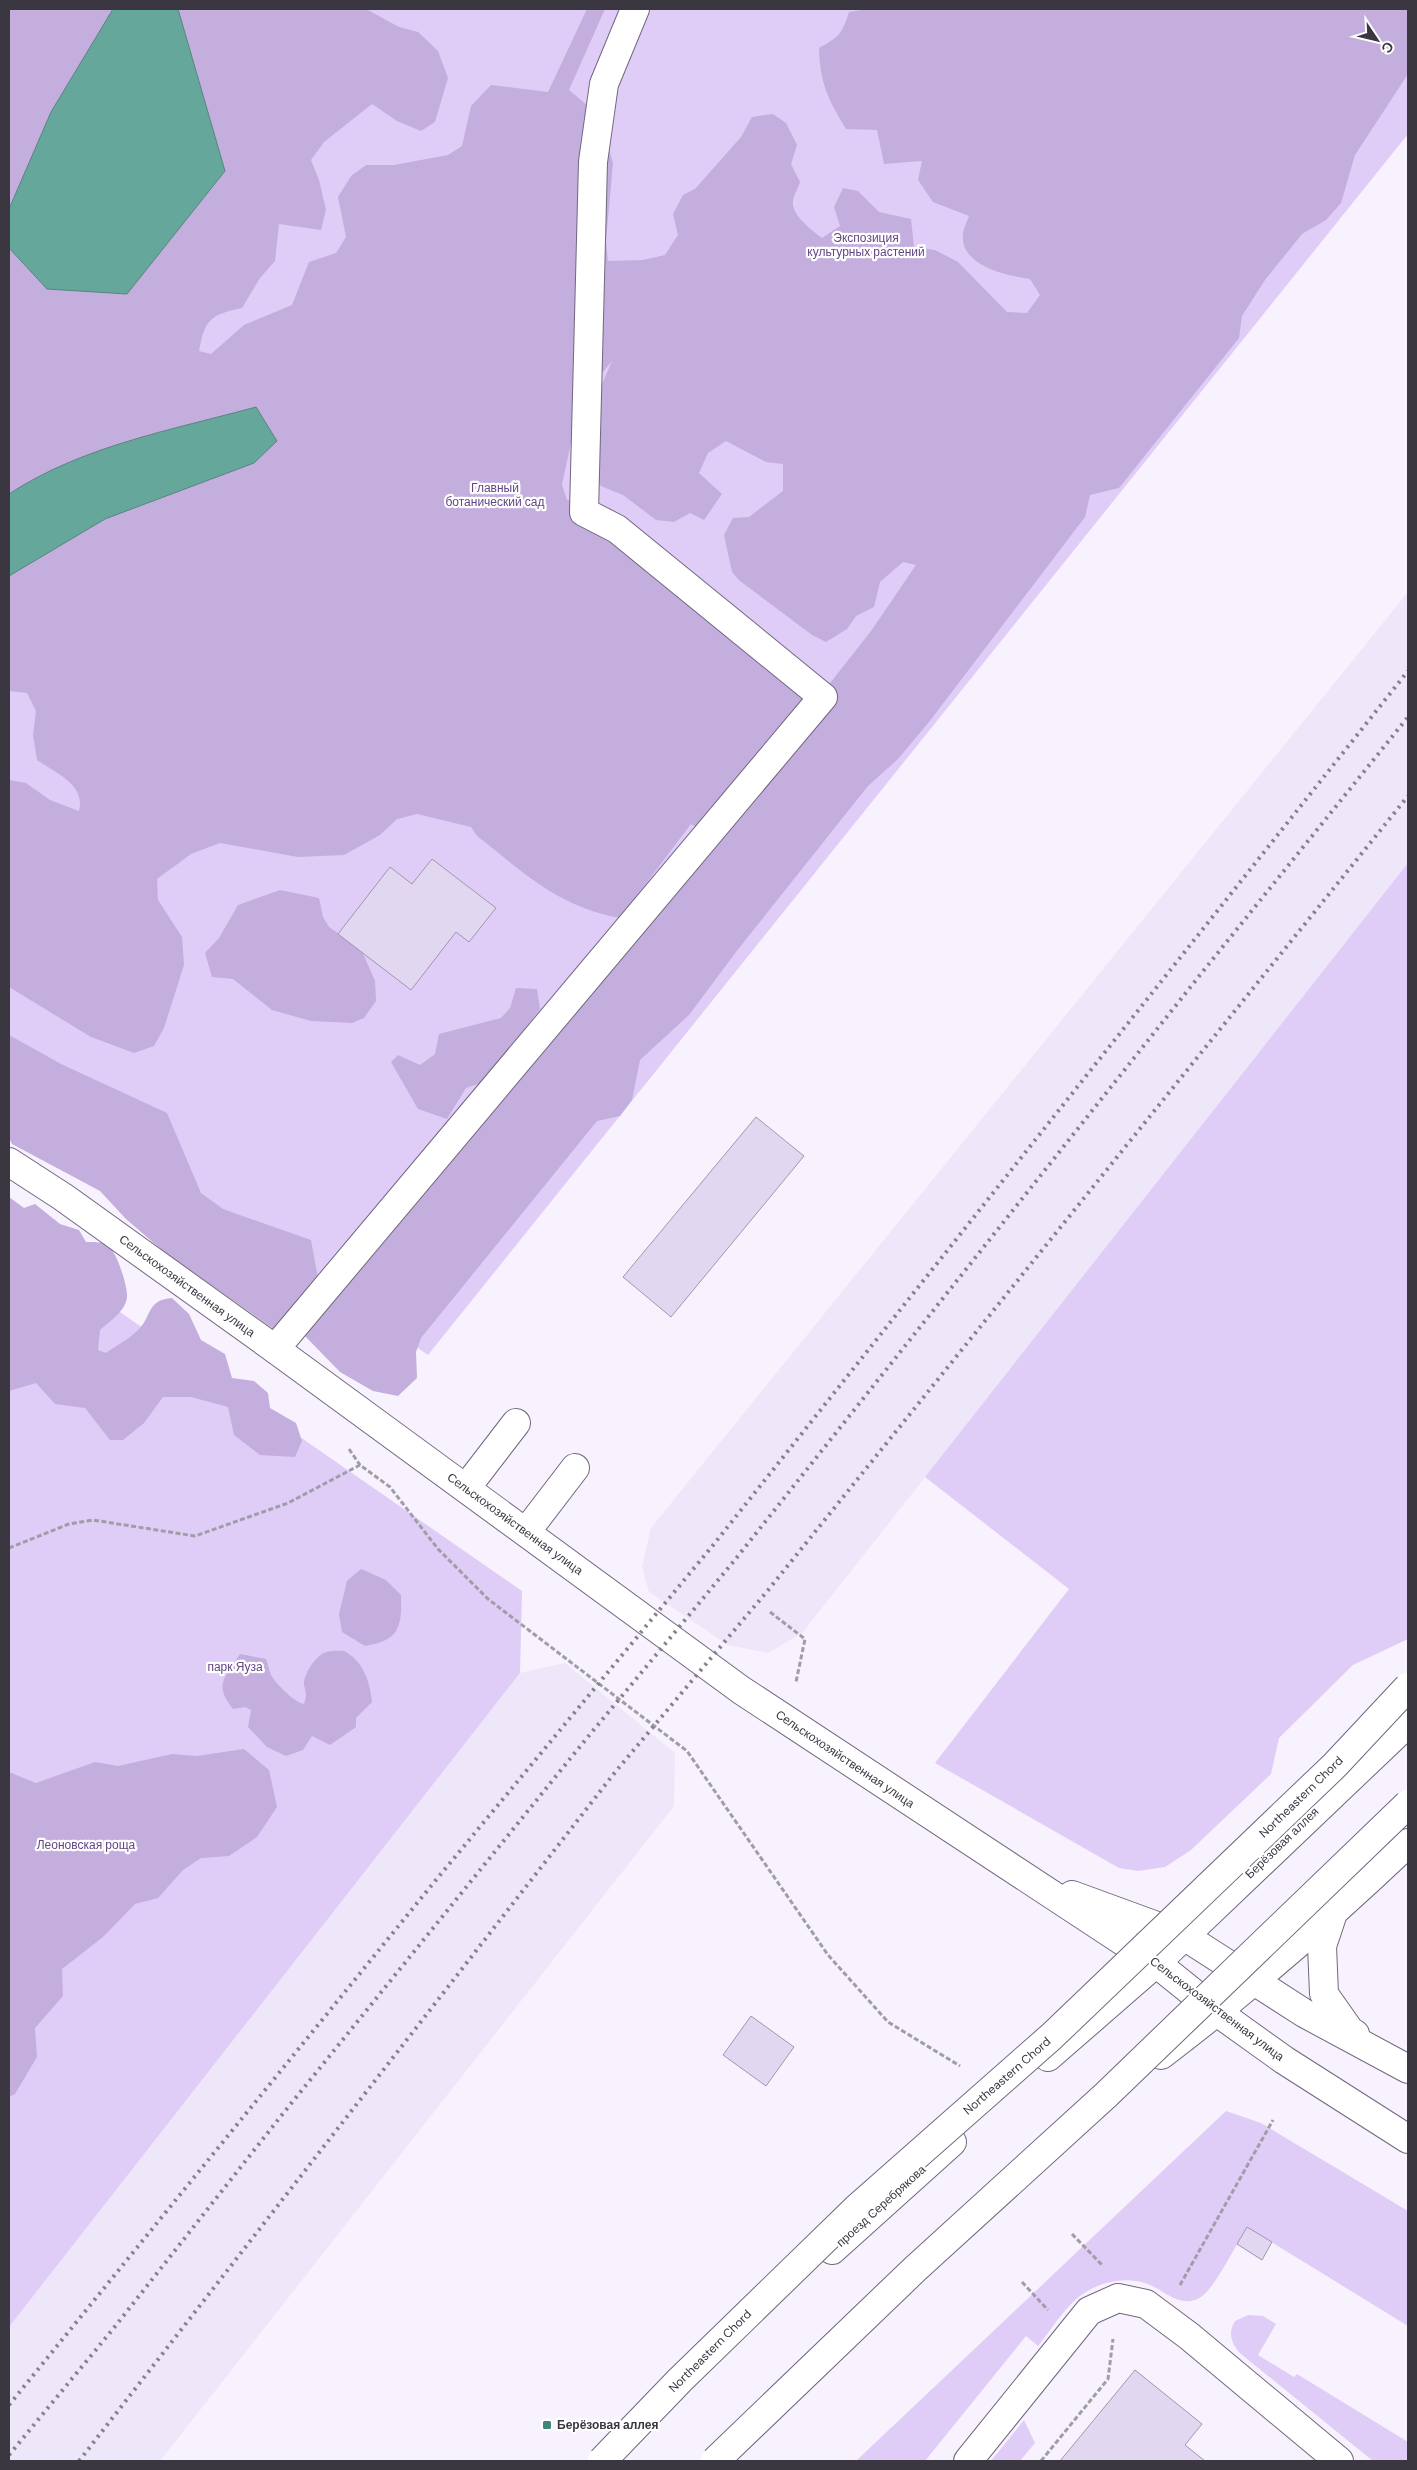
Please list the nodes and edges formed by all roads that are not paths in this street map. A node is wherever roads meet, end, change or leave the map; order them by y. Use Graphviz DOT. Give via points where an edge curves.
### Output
graph roads {
  1 [pos="635,9"];
  2 [pos="9,1162"];
  3 [pos="275,1349"];
  4 [pos="516,1423"];
  5 [pos="575,1468"];
  6 [pos="466,1488"];
  7 [pos="526,1532"];
  8 [pos="1408,1687"];
  9 [pos="1408,1723"];
  10 [pos="1408,1804"];
  11 [pos="1408,1843"];
  12 [pos="1026,1878"];
  13 [pos="1333,1913"];
  14 [pos="1184,1936"];
  15 [pos="1156,1962"];
  16 [pos="1254,1981"];
  17 [pos="1217,2012"];
  18 [pos="1403,2066"];
  19 [pos="1408,2139"];
  20 [pos="602,2461"];
  21 [pos="617,2461"];
  22 [pos="715,2461"];
  23 [pos="721,2461"];
  24 [pos="968,2461"];
  25 [pos="1339,2461"];
  1 -- 3 [label="main road" via="604,84 593,162 584,512 617,529 824,697"];
  2 -- 3 [label="main road, Сельскохозяйственная улица"];
  3 -- 6 [label="main road, Сельскохозяйственная улица"];
  4 -- 6 [label="main road"];
  5 -- 7 [label="main road"];
  6 -- 7 [label="main road, Сельскохозяйственная улица"];
  7 -- 12 [label="main road, Сельскохозяйственная улица" via="740,1690"];
  8 -- 20 [label="main road, Northeastern Chord, bridge" via="1336,1765 1052,2036 857,2208 680,2380"];
  9 -- 14 [label="main road, Берёзовая аллея"];
  10 -- 22 [label="main road, bridge" via="1106,2095 915,2269"];
  11 -- 13 [label="main road"];
  12 -- 14 [label="main road, Сельскохозяйственная улица"];
  12 -- 15 [label="main road, Сельскохозяйственная улица"];
  13 -- 16 [label="main road"];
  13 -- 18 [label="main road" via="1322,1946 1324,1994 1350,2031"];
  14 -- 15 [label="main road, Берёзовая аллея"];
  14 -- 16 [label="main road, Сельскохозяйственная улица"];
  15 -- 17 [label="main road, Сельскохозяйственная улица"];
  15 -- 21 [label="main road, проезд Серебрякова" via="853,2231"];
  16 -- 17 [label="main road"];
  16 -- 18 [label="main road, Сельскохозяйственная улица" via="1304,2013"];
  17 -- 19 [label="main road, Сельскохозяйственная улица" via="1284,2060"];
  17 -- 23 [label="main road" via="1111,2093 850,2333"];
  24 -- 25 [label="main road" via="1089,2311 1118,2298 1146,2304"];
}
